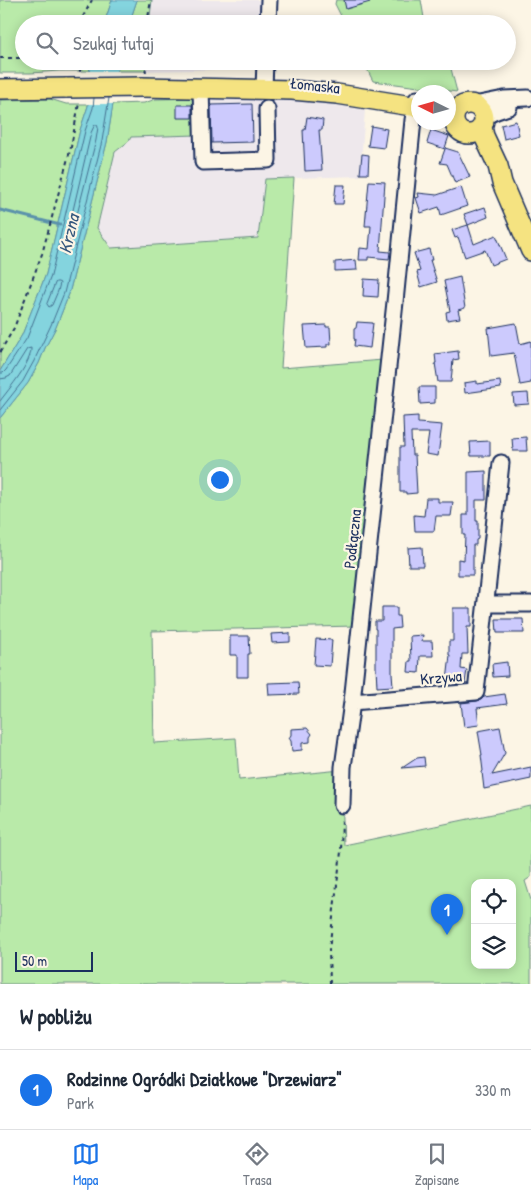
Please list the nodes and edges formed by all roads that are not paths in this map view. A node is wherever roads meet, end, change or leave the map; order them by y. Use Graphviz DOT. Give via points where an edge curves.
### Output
graph roads {
  1 [pos="269,0"];
  2 [pos="268,15"];
  3 [pos="265,70"];
  4 [pos="264,85"];
  5 [pos="181,87"];
  6 [pos="0,88"];
  7 [pos="201,88"];
  8 [pos="530,97"];
  9 [pos="411,102"];
  10 [pos="266,109"];
  11 [pos="471,112"];
  12 [pos="456,113"];
  13 [pos="456,126"];
  14 [pos="412,130"];
  15 [pos="502,183"];
  16 [pos="531,251"];
  17 [pos="501,463"];
  18 [pos="486,604"];
  19 [pos="531,604"];
  20 [pos="352,702"];
  21 [pos="342,805"];
  1 -- 2 [label="street"];
  3 -- 4 [label="street"];
  4 -- 5 [label="main road, Łomaska" via="228,81"];
  4 -- 7 [label="main road, Łomaska"];
  4 -- 9 [label="main road, Łomaska"];
  5 -- 6 [label="main road, Łomaska, bridge" via="144,81 73,94"];
  5 -- 7 [label="main road, Łomaska"];
  7 -- 10 [label="street" via="202,162 268,160"];
  8 -- 11 [label="street" via="506,108"];
  11 -- 12 [label="main road" via="458,110"];
  11 -- 13 [label="main road" via="478,131 472,134"];
  11 -- 15 [label="main road" via="498,166"];
  13 -- 15 [label="main road"];
  14 -- 20 [label="street, Podłączna"];
  15 -- 16 [label="main road"];
  17 -- 18 [label="street, Krzywa"];
  18 -- 19 [label="street"];
  18 -- 20 [label="street, Krzywa" via="476,692"];
  20 -- 21 [label="street, Podłączna" via="343,767"];
}
